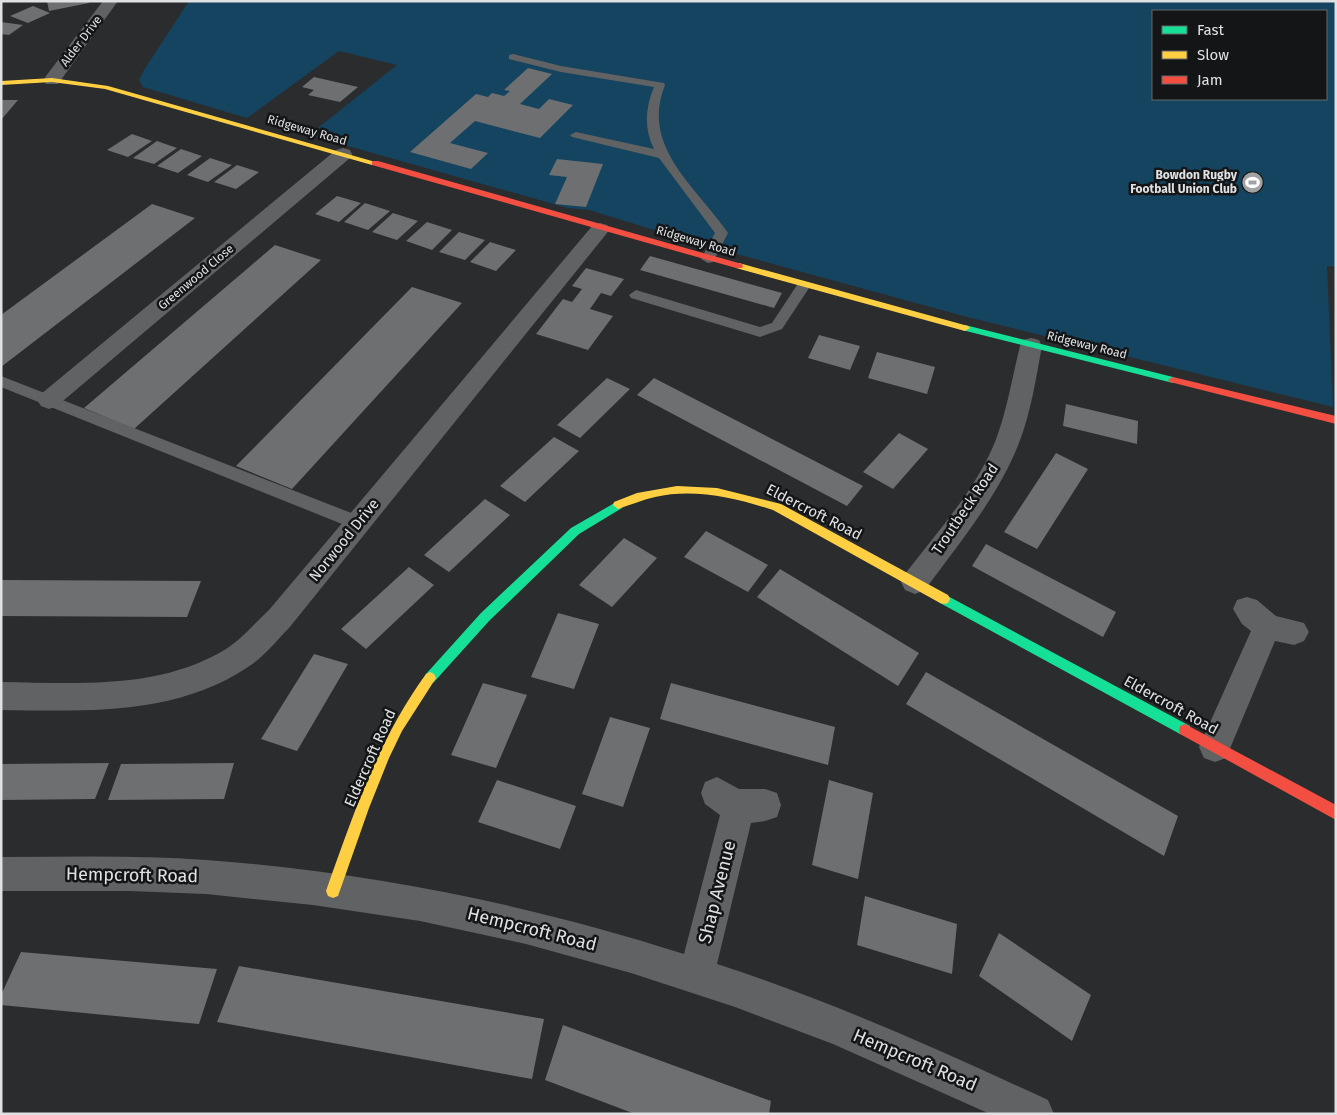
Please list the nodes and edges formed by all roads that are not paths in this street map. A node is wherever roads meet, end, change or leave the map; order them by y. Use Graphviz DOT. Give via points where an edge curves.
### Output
graph roads {
  1 [pos="111,1"];
  2 [pos="512,57"];
  3 [pos="52,80"];
  4 [pos="1,83"];
  5 [pos="576,135"];
  6 [pos="343,154"];
  7 [pos="663,154"];
  8 [pos="600,228"];
  9 [pos="708,259"];
  10 [pos="804,285"];
  11 [pos="636,295"];
  12 [pos="1031,346"];
  13 [pos="1,381"];
  14 [pos="49,400"];
  15 [pos="1336,420"];
  16 [pos="358,523"];
  17 [pos="915,582"];
  18 [pos="1270,623"];
  19 [pos="1,696"];
  20 [pos="1215,747"];
  21 [pos="740,802"];
  22 [pos="1336,813"];
  23 [pos="1,874"];
  24 [pos="333,891"];
  25 [pos="696,977"];
  26 [pos="1034,1114"];
  1 -- 3 [label="street, Alder Drive"];
  2 -- 7 [label="lane" via="561,69 660,84 654,96 652,118 653,137"];
  3 -- 4 [label="street, Ridgeway Road"];
  3 -- 6 [label="street, Ridgeway Road" via="106,87"];
  5 -- 7 [label="lane"];
  6 -- 8 [label="street, Ridgeway Road"];
  6 -- 14 [label="street, Greenwood Close"];
  7 -- 9 [label="lane" via="722,233"];
  8 -- 9 [label="street, Ridgeway Road"];
  8 -- 16 [label="street, Norwood Drive"];
  9 -- 10 [label="street, Ridgeway Road"];
  10 -- 11 [label="lane" via="777,326 760,332"];
  10 -- 12 [label="street, Ridgeway Road"];
  12 -- 15 [label="street, Ridgeway Road"];
  12 -- 17 [label="street, Troutbeck Road" via="1014,420 998,461"];
  13 -- 14 [label="lane"];
  14 -- 16 [label="lane"];
  16 -- 19 [label="street, Norwood Drive" via="279,619 238,657 214,671 184,684 137,694 104,697"];
  17 -- 20 [label="street, Eldercroft Road"];
  17 -- 24 [label="street, Eldercroft Road" via="750,496 717,490 676,489 614,504 575,531 453,651 432,676 408,710 385,754"];
  18 -- 20 [label="street"];
  20 -- 22 [label="street, Eldercroft Road"];
  21 -- 25 [label="street, Shap Avenue"];
  23 -- 24 [label="street, Hempcroft Road" via="142,873 267,882"];
  24 -- 25 [label="street, Hempcroft Road" via="487,916"];
  25 -- 26 [label="street, Hempcroft Road" via="848,1031"];
}
